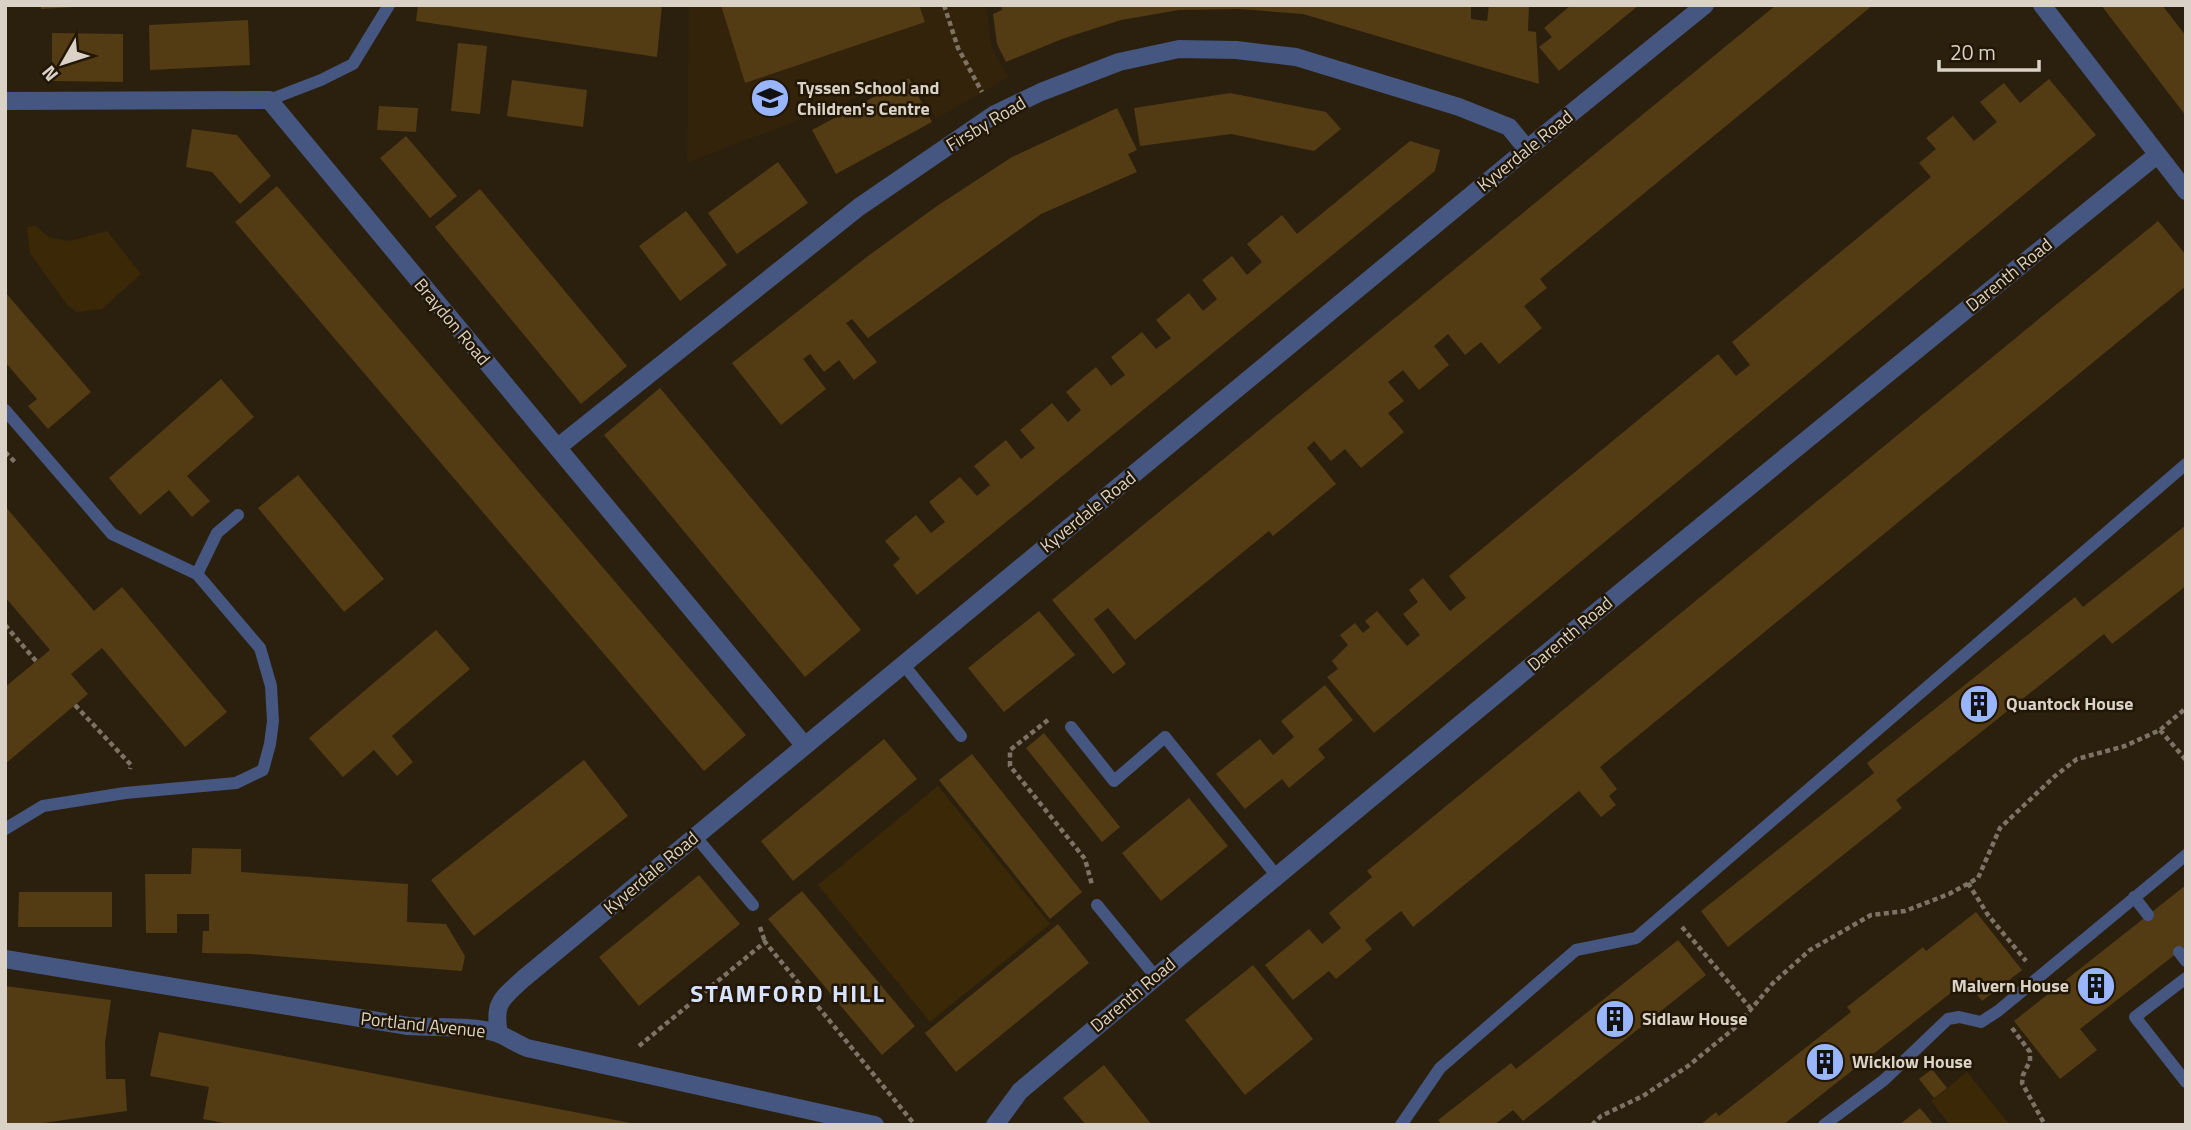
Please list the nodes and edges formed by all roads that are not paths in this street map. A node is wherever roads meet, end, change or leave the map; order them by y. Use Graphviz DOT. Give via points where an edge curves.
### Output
graph roads {
  1 [pos="388,5"];
  2 [pos="1705,5"];
  3 [pos="2042,5"];
  4 [pos="268,100"];
  5 [pos="5,101"];
  6 [pos="1527,149"];
  7 [pos="2157,155"];
  8 [pos="2186,191"];
  9 [pos="5,410"];
  10 [pos="558,447"];
  11 [pos="2186,464"];
  12 [pos="238,515"];
  13 [pos="197,574"];
  14 [pos="903,664"];
  15 [pos="1070,727"];
  16 [pos="961,736"];
  17 [pos="804,746"];
  18 [pos="5,829"];
  19 [pos="695,836"];
  20 [pos="2186,855"];
  21 [pos="1276,875"];
  22 [pos="2134,897"];
  23 [pos="753,905"];
  24 [pos="1097,905"];
  25 [pos="2148,915"];
  26 [pos="5,959"];
  27 [pos="1156,976"];
  28 [pos="2186,978"];
  29 [pos="499,1034"];
  30 [pos="2186,1082"];
  31 [pos="875,1125"];
  32 [pos="995,1125"];
  33 [pos="1401,1125"];
  34 [pos="1824,1125"];
  1 -- 4 [label="lane" via="353,64"];
  2 -- 6 [label="street, Kyverdale Road"];
  3 -- 7 [label="street"];
  4 -- 5 [label="street"];
  4 -- 10 [label="street, Braydon Road"];
  6 -- 10 [label="street, Firsby Road" via="1509,127 1459,107 1296,57 1179,49 1119,62 995,114 859,207"];
  6 -- 14 [label="street, Kyverdale Road"];
  7 -- 8 [label="street"];
  7 -- 21 [label="street, Darenth Road"];
  9 -- 13 [label="lane" via="112,534"];
  10 -- 17 [label="street, Braydon Road"];
  11 -- 33 [label="lane" via="1636,938 1576,950 1440,1068"];
  12 -- 13 [label="lane" via="217,533"];
  13 -- 18 [label="lane" via="260,648 271,686 273,721 263,770 236,783 43,806"];
  14 -- 16 [label="lane"];
  14 -- 17 [label="street, Kyverdale Road"];
  15 -- 21 [label="lane" via="1114,781 1165,737"];
  17 -- 19 [label="street, Kyverdale Road"];
  19 -- 23 [label="lane"];
  19 -- 29 [label="street, Kyverdale Road" via="500,1001 495,1016"];
  20 -- 22 [label="lane"];
  21 -- 27 [label="street, Darenth Road"];
  22 -- 25 [label="lane"];
  22 -- 34 [label="lane" via="1998,1011 1981,1022 1948,1019 1884,1080"];
  24 -- 27 [label="lane"];
  26 -- 29 [label="street, Portland Avenue" via="408,1026"];
  27 -- 32 [label="street, Darenth Road" via="1020,1091"];
  28 -- 30 [label="lane" via="2135,1017"];
  29 -- 31 [label="street, Portland Avenue" via="527,1048"];
}
